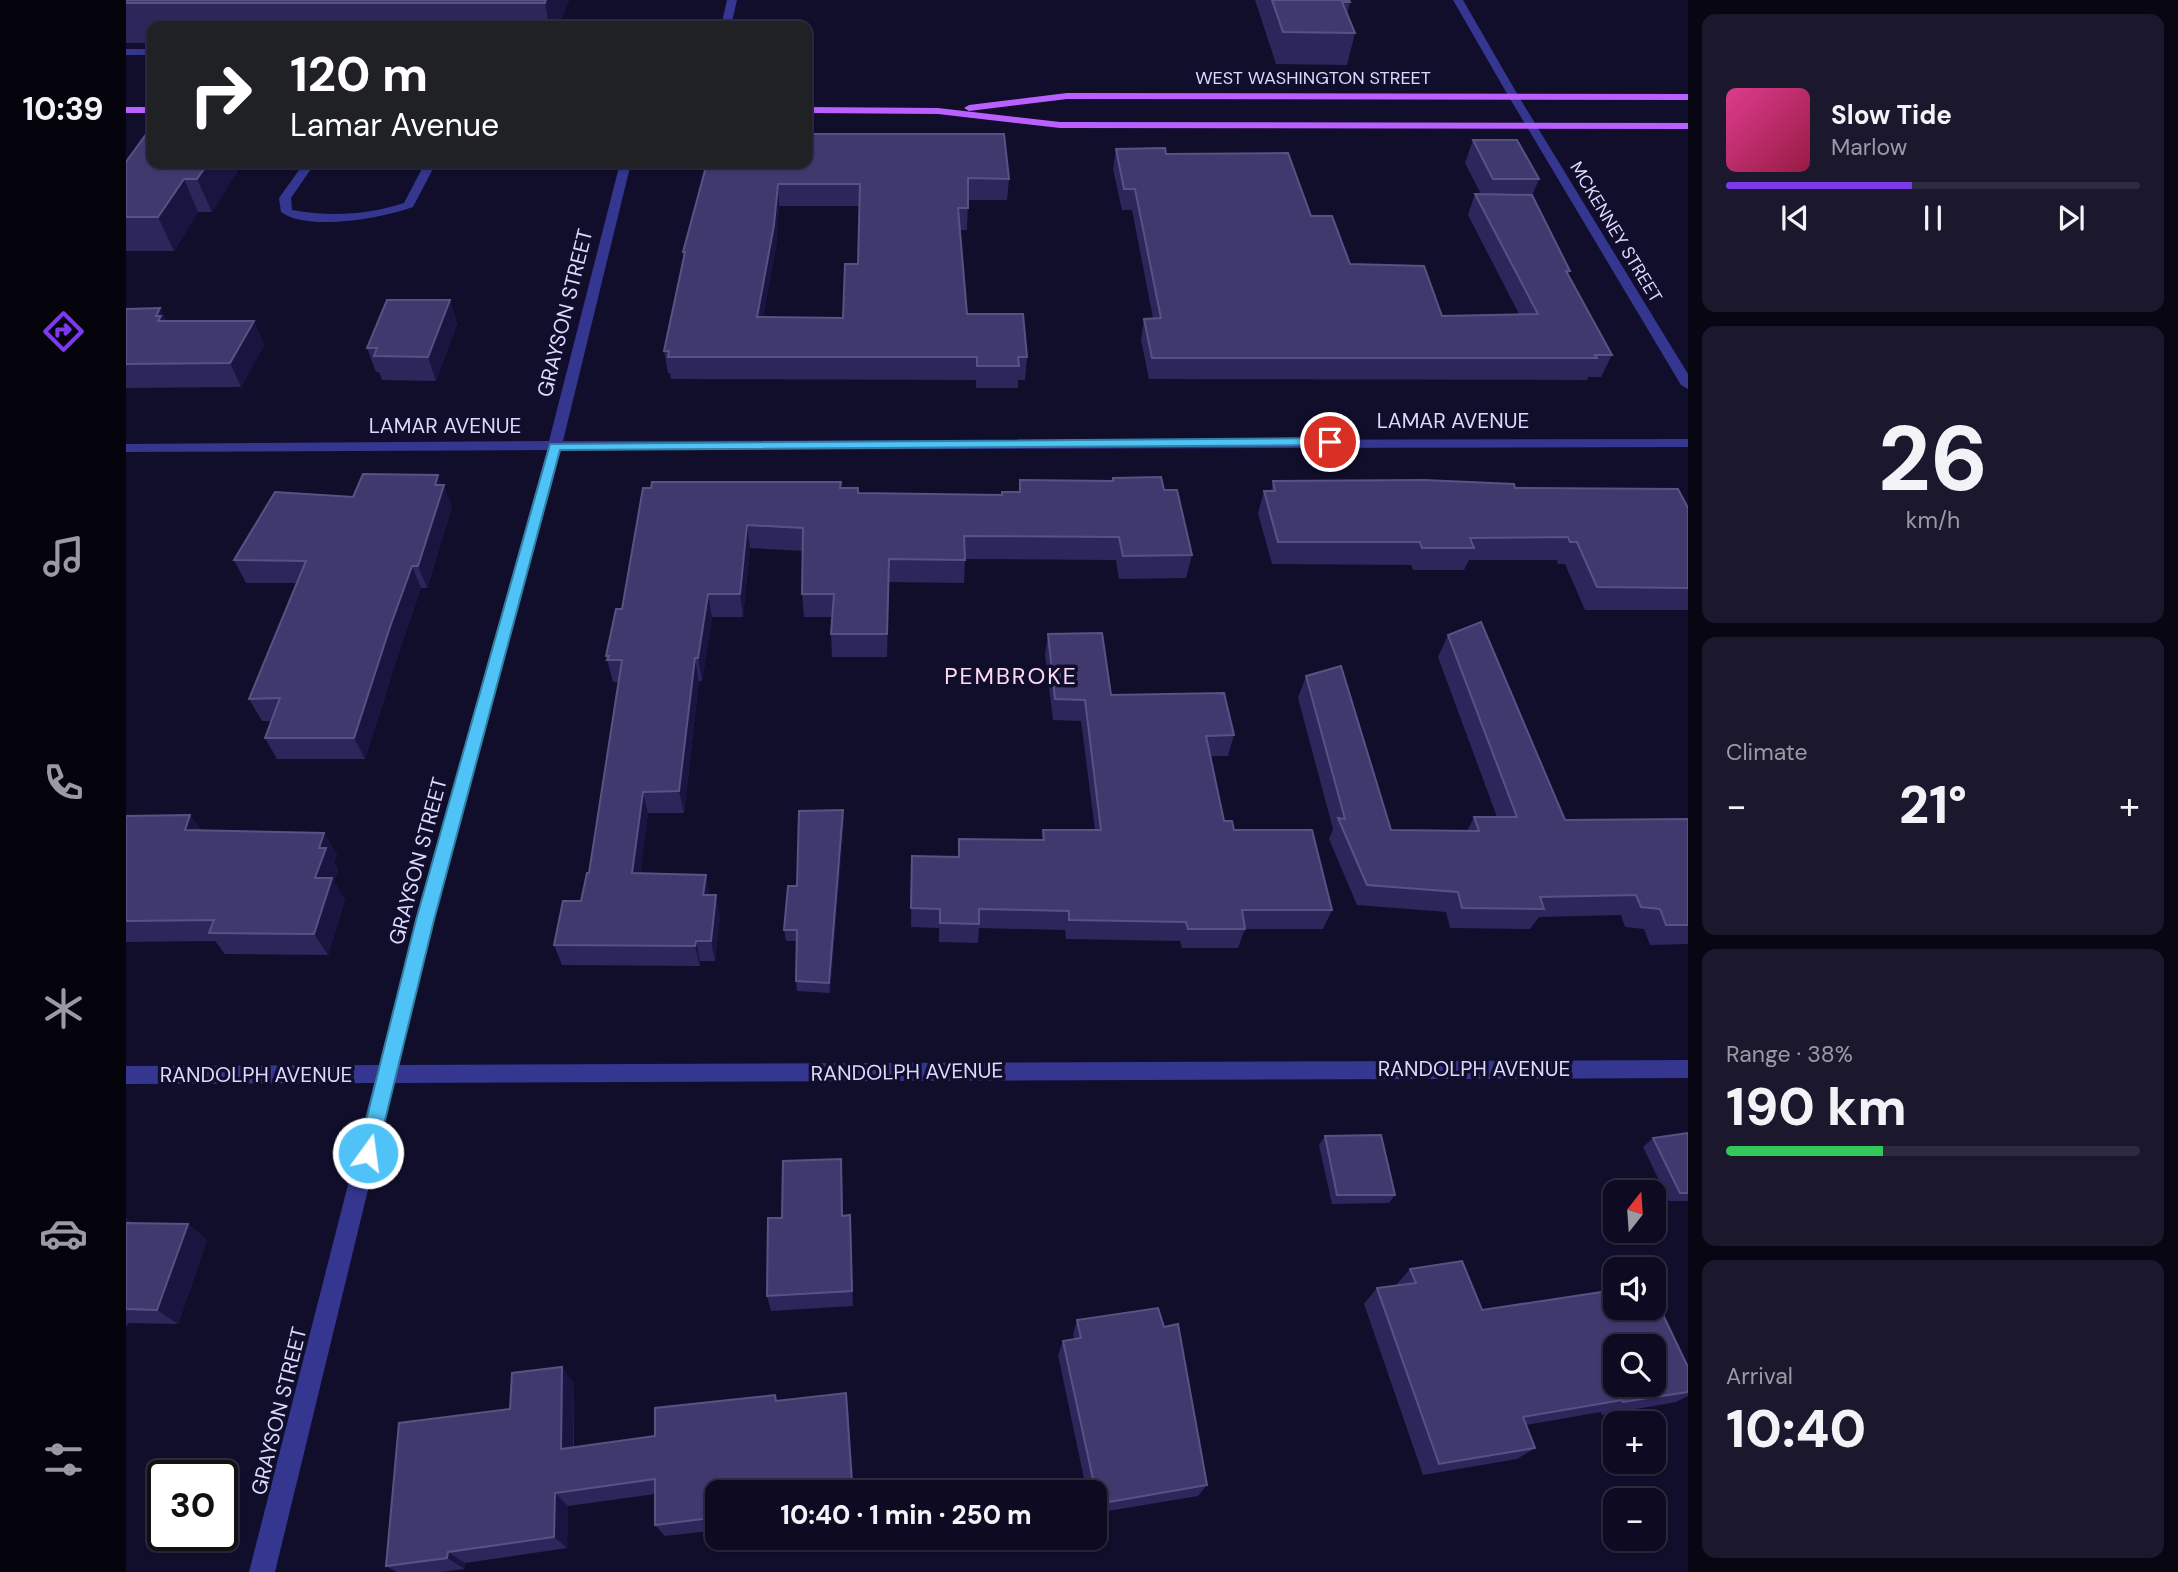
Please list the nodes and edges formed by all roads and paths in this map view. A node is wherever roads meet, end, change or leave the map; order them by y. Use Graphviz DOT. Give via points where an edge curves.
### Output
graph roads {
  1 [pos="732,0"];
  2 [pos="1458,0"];
  3 [pos="727,21"];
  4 [pos="126,52"];
  5 [pos="147,52"];
  6 [pos="1514,97"];
  7 [pos="1688,97"];
  8 [pos="126,110"];
  9 [pos="147,110"];
  10 [pos="812,110"];
  11 [pos="938,111"];
  12 [pos="1531,125"];
  13 [pos="1688,126"];
  14 [pos="306,168"];
  15 [pos="428,168"];
  16 [pos="624,168"];
  17 [pos="1688,385"];
  18 [pos="1688,443"];
  19 [pos="554,446"];
  20 [pos="126,448"];
  21 [pos="1688,1069"];
  22 [pos="387,1074"];
  23 [pos="126,1075"];
  24 [pos="262,1572"];
  1 -- 3 [label="street"];
  2 -- 6 [label="street, MCKENNEY STREET"];
  4 -- 5 [label="street"];
  6 -- 7 [label="main road, WEST WASHINGTON STREET"];
  6 -- 11 [label="main road, WEST WASHINGTON STREET" via="1067,96"];
  6 -- 12 [label="street, MCKENNEY STREET"];
  8 -- 9 [label="main road"];
  10 -- 11 [label="main road, WEST WASHINGTON STREET"];
  11 -- 12 [label="main road, WEST WASHINGTON STREET" via="1060,125"];
  12 -- 13 [label="main road, WEST WASHINGTON STREET"];
  12 -- 17 [label="street, MCKENNEY STREET"];
  14 -- 15 [label="street" via="285,198 288,212 360,217 387,214 409,205"];
  16 -- 19 [label="street, GRAYSON STREET"];
  18 -- 19 [label="street, LAMAR AVENUE"];
  19 -- 20 [label="street, LAMAR AVENUE"];
  19 -- 22 [label="street, GRAYSON STREET"];
  21 -- 22 [label="street, RANDOLPH AVENUE"];
  22 -- 23 [label="street, RANDOLPH AVENUE"];
  22 -- 24 [label="street, GRAYSON STREET"];
}
